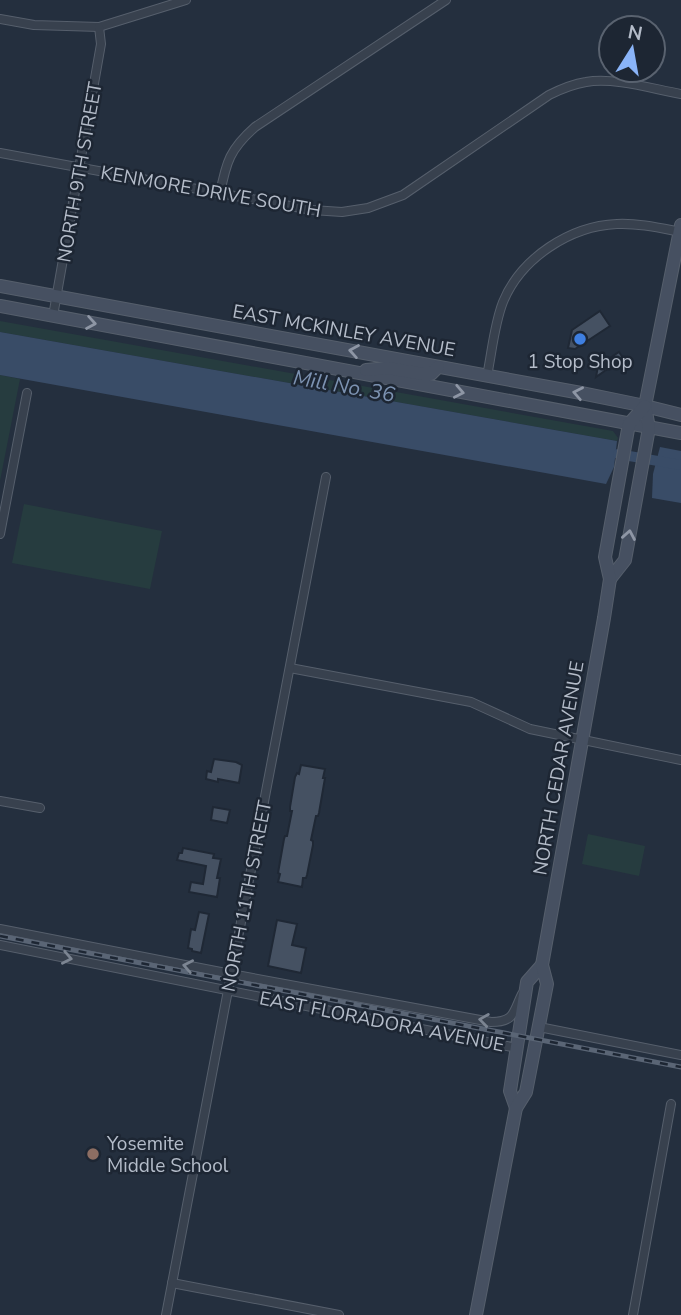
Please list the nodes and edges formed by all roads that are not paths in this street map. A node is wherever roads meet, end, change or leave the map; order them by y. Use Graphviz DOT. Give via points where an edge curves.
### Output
graph roads {
  1 [pos="186,0"];
  2 [pos="446,0"];
  3 [pos="0,19"];
  4 [pos="99,27"];
  5 [pos="681,94"];
  6 [pos="0,153"];
  7 [pos="80,167"];
  8 [pos="220,194"];
  9 [pos="680,230"];
  10 [pos="0,286"];
  11 [pos="57,297"];
  12 [pos="0,306"];
  13 [pos="53,316"];
  14 [pos="438,367"];
  15 [pos="348,371"];
  16 [pos="487,376"];
  17 [pos="27,393"];
  18 [pos="645,405"];
  19 [pos="681,415"];
  20 [pos="629,424"];
  21 [pos="649,428"];
  22 [pos="681,433"];
  23 [pos="326,477"];
  24 [pos="0,534"];
  25 [pos="610,579"];
  26 [pos="289,668"];
  27 [pos="582,740"];
  28 [pos="681,760"];
  29 [pos="0,801"];
  30 [pos="40,808"];
  31 [pos="0,929"];
  32 [pos="0,945"];
  33 [pos="542,965"];
  34 [pos="231,975"];
  35 [pos="527,982"];
  36 [pos="228,989"];
  37 [pos="539,1027"];
  38 [pos="517,1048"];
  39 [pos="681,1055"];
  40 [pos="671,1104"];
  41 [pos="516,1108"];
  42 [pos="172,1283"];
  43 [pos="166,1315"];
  44 [pos="339,1315"];
  45 [pos="476,1315"];
  46 [pos="633,1315"];
  1 -- 4 [label="street"];
  2 -- 8 [label="street" via="242,138 232,152"];
  3 -- 4 [label="street"];
  4 -- 7 [label="street, NORTH 9TH STREET" via="101,44"];
  5 -- 8 [label="street, KENMORE DRIVE SOUTH" via="616,83 566,87 403,195 368,208 312,210"];
  6 -- 7 [label="street, KENMORE DRIVE SOUTH"];
  7 -- 8 [label="street, KENMORE DRIVE SOUTH"];
  7 -- 11 [label="street, NORTH 9TH STREET"];
  9 -- 16 [label="street" via="601,225 540,254 519,275 503,302"];
  9 -- 18 [label="main road, NORTH CEDAR AVENUE"];
  10 -- 11 [label="main road, EAST MCKINLEY AVENUE"];
  11 -- 13 [label="street, NORTH 9TH STREET"];
  14 -- 11 [label="main road, EAST MCKINLEY AVENUE, one-way"];
  12 -- 13 [label="main road, EAST MCKINLEY AVENUE"];
  13 -- 15 [label="main road, EAST MCKINLEY AVENUE, one-way"];
  14 -- 15 [label="main road" via="431,374 388,368"];
  14 -- 16 [label="main road, EAST MCKINLEY AVENUE"];
  15 -- 20 [label="main road, EAST MCKINLEY AVENUE, one-way"];
  18 -- 16 [label="main road, EAST MCKINLEY AVENUE, one-way"];
  17 -- 24 [label="street"];
  18 -- 19 [label="main road, EAST MCKINLEY AVENUE"];
  18 -- 20 [label="main road, NORTH CEDAR AVENUE"];
  18 -- 21 [label="main road, NORTH CEDAR AVENUE"];
  20 -- 21 [label="main road, EAST MCKINLEY AVENUE"];
  20 -- 25 [label="main road, NORTH CEDAR AVENUE" via="605,557"];
  21 -- 22 [label="main road, EAST MCKINLEY AVENUE"];
  25 -- 21 [label="main road, NORTH CEDAR AVENUE, one-way" via="625,559"];
  23 -- 26 [label="street, NORTH 11TH STREET"];
  25 -- 27 [label="main road, NORTH CEDAR AVENUE"];
  26 -- 27 [label="street" via="471,702 530,729"];
  26 -- 34 [label="street, NORTH 11TH STREET"];
  27 -- 28 [label="street"];
  27 -- 33 [label="main road, NORTH CEDAR AVENUE"];
  29 -- 30 [label="street"];
  34 -- 31 [label="street, EAST FLORADORA AVENUE, one-way"];
  32 -- 36 [label="street, EAST FLORADORA AVENUE, one-way"];
  33 -- 35 [label="main road"];
  33 -- 37 [label="main road, NORTH CEDAR AVENUE" via="547,984"];
  35 -- 34 [label="street, EAST FLORADORA AVENUE, one-way" via="509,1020 492,1022"];
  34 -- 36 [label="street, NORTH 11TH STREET"];
  35 -- 38 [label="main road, NORTH CEDAR AVENUE"];
  36 -- 38 [label="street, EAST FLORADORA AVENUE"];
  36 -- 42 [label="street, NORTH 11TH STREET"];
  37 -- 39 [label="street"];
  37 -- 41 [label="main road, NORTH CEDAR AVENUE" via="526,1092"];
  38 -- 41 [label="main road, NORTH CEDAR AVENUE" via="510,1091"];
  40 -- 46 [label="street"];
  41 -- 45 [label="main road, NORTH CEDAR AVENUE"];
  42 -- 43 [label="street, NORTH 11TH STREET"];
  42 -- 44 [label="street"];
}
